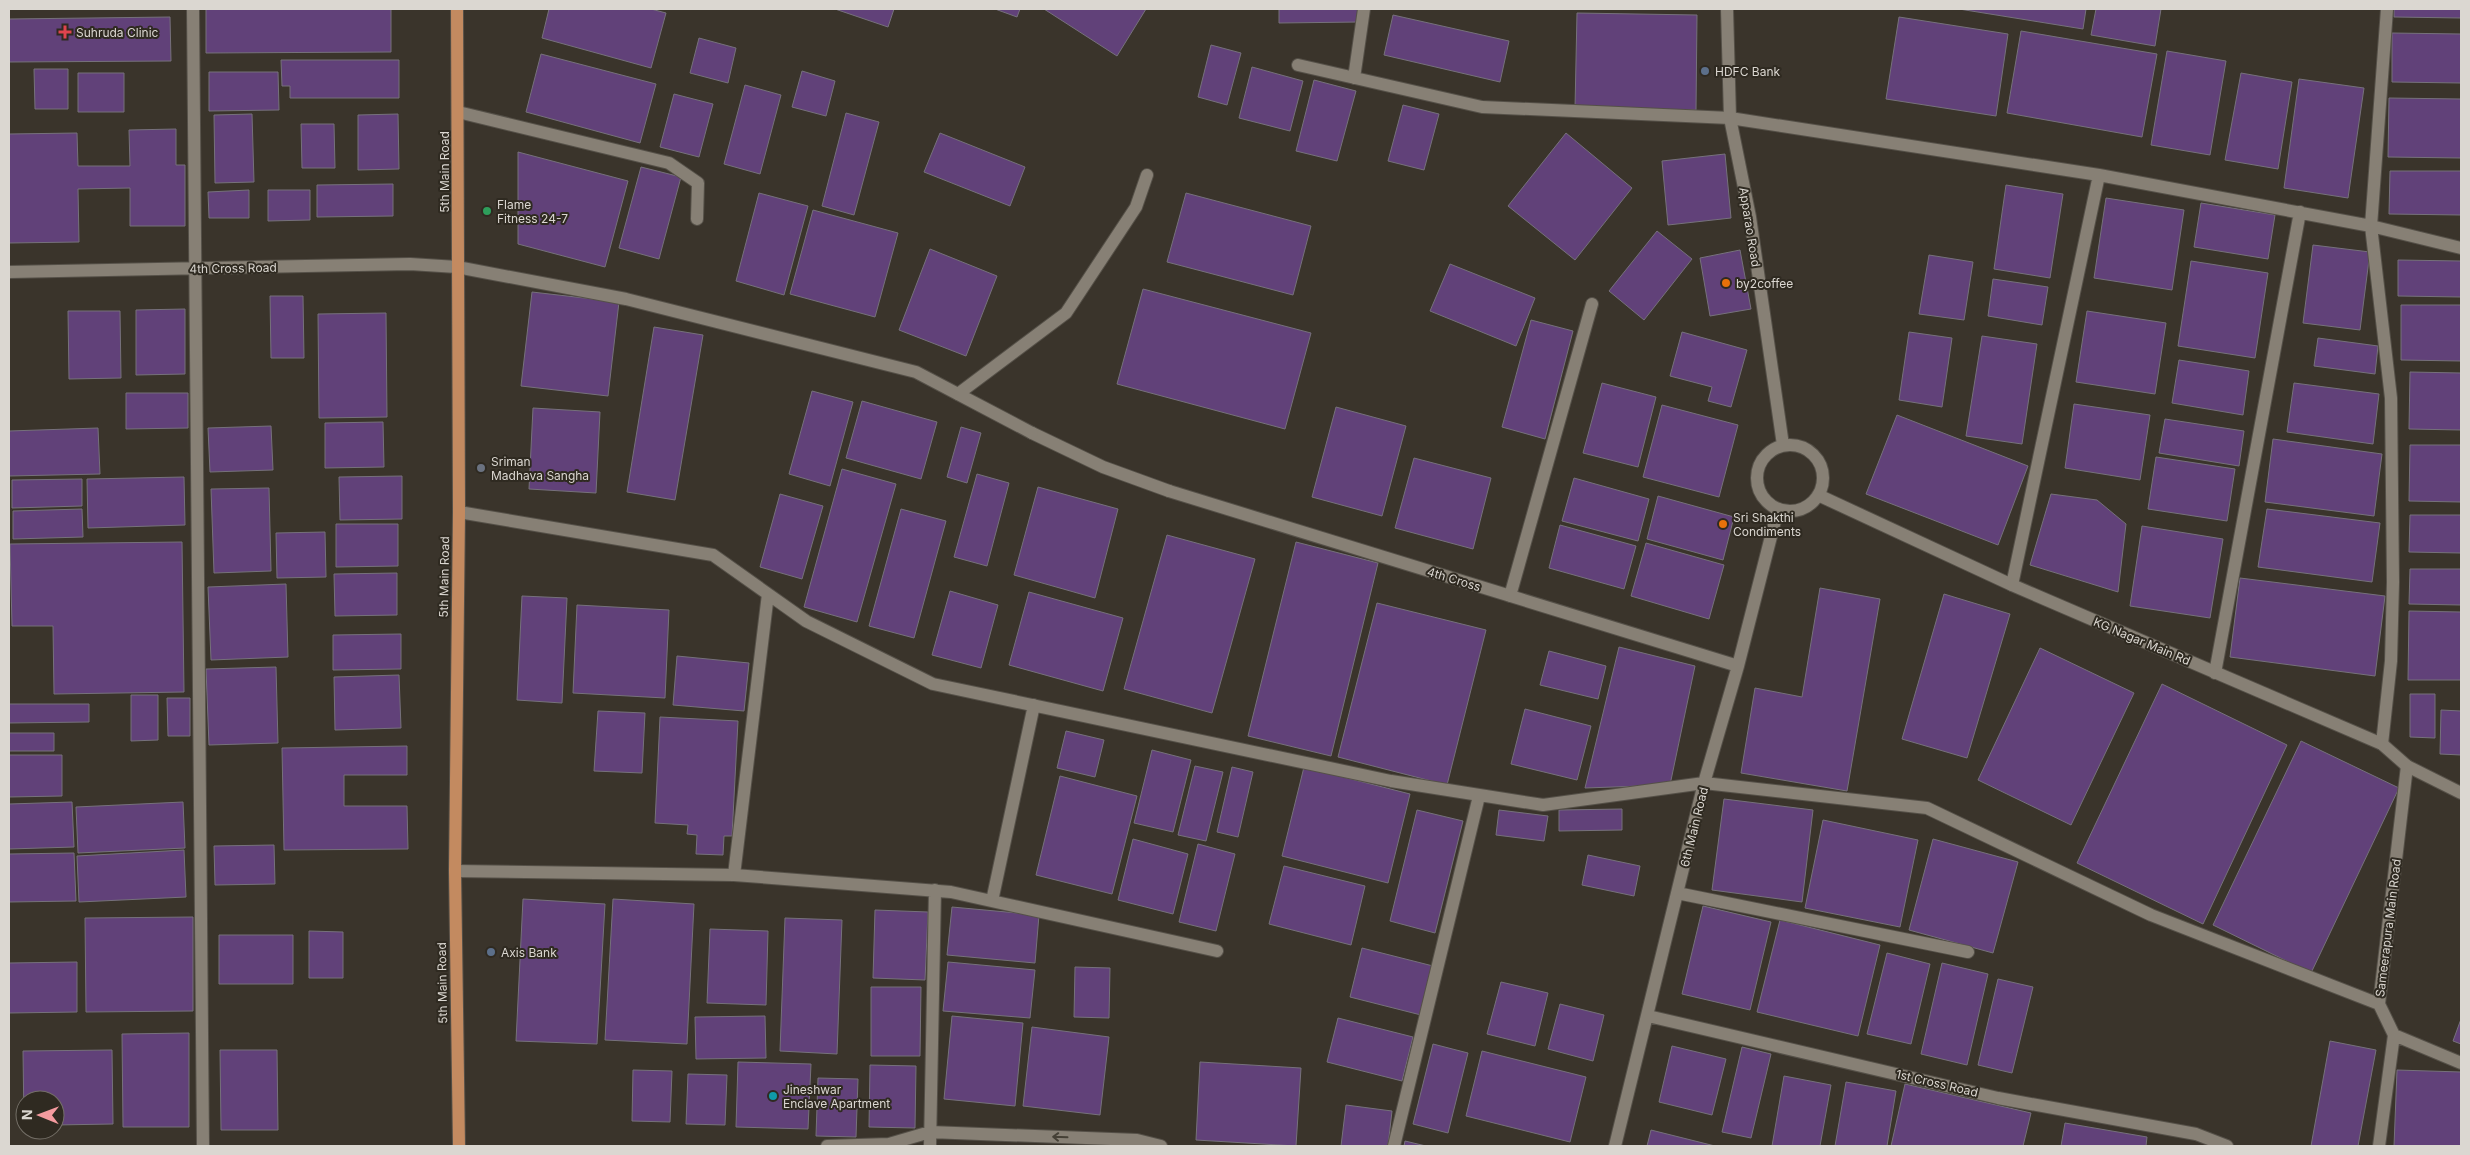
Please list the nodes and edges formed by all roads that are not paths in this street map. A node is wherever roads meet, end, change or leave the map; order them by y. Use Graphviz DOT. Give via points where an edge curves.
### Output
graph roads {
  1 [pos="193,9"];
  2 [pos="457,9"];
  3 [pos="1364,9"];
  4 [pos="1727,9"];
  5 [pos="2387,9"];
  6 [pos="1298,65"];
  7 [pos="1354,78"];
  8 [pos="458,112"];
  9 [pos="1730,118"];
  10 [pos="1146,175"];
  11 [pos="2099,175"];
  12 [pos="2300,212"];
  13 [pos="697,219"];
  14 [pos="2372,226"];
  15 [pos="2461,248"];
  16 [pos="457,266"];
  17 [pos="196,268"];
  18 [pos="9,272"];
  19 [pos="1592,304"];
  20 [pos="958,394"];
  21 [pos="1783,445"];
  22 [pos="1818,495"];
  23 [pos="1778,509"];
  24 [pos="459,512"];
  25 [pos="2012,586"];
  26 [pos="768,594"];
  27 [pos="1510,596"];
  28 [pos="1738,666"];
  29 [pos="2215,673"];
  30 [pos="1034,705"];
  31 [pos="2382,744"];
  32 [pos="2407,766"];
  33 [pos="1704,783"];
  34 [pos="2461,794"];
  35 [pos="1479,796"];
  36 [pos="454,871"];
  37 [pos="734,875"];
  38 [pos="935,890"];
  39 [pos="1678,893"];
  40 [pos="992,901"];
  41 [pos="1217,951"];
  42 [pos="1968,952"];
  43 [pos="2379,1004"];
  44 [pos="1648,1016"];
  45 [pos="2394,1035"];
  46 [pos="2461,1063"];
  47 [pos="930,1132"];
  48 [pos="1137,1143"];
  49 [pos="203,1146"];
  50 [pos="459,1146"];
  51 [pos="827,1146"];
  52 [pos="930,1146"];
  53 [pos="1160,1146"];
  54 [pos="1394,1146"];
  55 [pos="1615,1146"];
  56 [pos="2227,1146"];
  57 [pos="2379,1146"];
  1 -- 17 [label="street"];
  2 -- 8 [label="main road, 5th Main Road"];
  3 -- 7 [label="street"];
  4 -- 9 [label="street, Apparao Road"];
  5 -- 14 [label="street"];
  6 -- 7 [label="street"];
  7 -- 9 [label="street" via="1482,107"];
  8 -- 13 [label="street" via="669,163 698,183"];
  8 -- 16 [label="main road, 5th Main Road"];
  9 -- 11 [label="street"];
  9 -- 21 [label="street, Apparao Road" via="1750,217"];
  10 -- 20 [label="street" via="1136,207 1066,313"];
  11 -- 12 [label="street"];
  11 -- 25 [label="street"];
  12 -- 14 [label="street"];
  12 -- 29 [label="street"];
  14 -- 15 [label="street"];
  14 -- 31 [label="street" via="2391,398 2393,592 2391,662"];
  16 -- 17 [label="street, 4th Cross Road"];
  16 -- 20 [label="street, 4th Cross Road" via="626,300 916,372"];
  16 -- 24 [label="main road, 5th Main Road"];
  17 -- 18 [label="street, 4th Cross Road"];
  17 -- 49 [label="street"];
  19 -- 27 [label="street"];
  20 -- 27 [label="street, 4th Cross" via="1103,467 1169,491"];
  21 -- 22 [label="street" via="1803,448 1819,462 1822,478"];
  21 -- 23 [label="street" via="1765,456 1757,476 1762,496"];
  22 -- 23 [label="street" via="1801,509"];
  22 -- 25 [label="street, KG Nagar Main Rd"];
  23 -- 28 [label="street, 6th Main Road"];
  24 -- 26 [label="street" via="713,555"];
  24 -- 36 [label="main road, 5th Main Road"];
  25 -- 29 [label="street, KG Nagar Main Rd"];
  26 -- 30 [label="street" via="806,621 933,684"];
  26 -- 37 [label="street"];
  27 -- 28 [label="street, 4th Cross"];
  28 -- 33 [label="street, 6th Main Road"];
  29 -- 31 [label="street, KG Nagar Main Rd"];
  30 -- 35 [label="street" via="1391,781"];
  30 -- 40 [label="street"];
  31 -- 32 [label="street, KG Nagar Main Rd"];
  32 -- 34 [label="street, KG Nagar Main Rd"];
  32 -- 43 [label="street, Sameerapura Main Road"];
  33 -- 35 [label="street" via="1543,805"];
  33 -- 39 [label="street, 6th Main Road"];
  33 -- 43 [label="street" via="1927,808 2151,915"];
  35 -- 54 [label="street"];
  36 -- 37 [label="street"];
  36 -- 50 [label="main road, 5th Main Road"];
  37 -- 38 [label="street"];
  38 -- 40 [label="street"];
  38 -- 47 [label="street"];
  39 -- 42 [label="street"];
  39 -- 44 [label="street, 6th Main Road"];
  40 -- 41 [label="street"];
  43 -- 45 [label="street, Sameerapura Main Road"];
  44 -- 55 [label="street, 6th Main Road"];
  44 -- 56 [label="street, 1st Cross Road" via="1998,1098 2196,1134"];
  45 -- 46 [label="street"];
  45 -- 57 [label="street"];
  48 -- 47 [label="street, one-way"];
  47 -- 51 [label="street" via="889,1144"];
  47 -- 52 [label="street"];
  48 -- 53 [label="street"];
}
